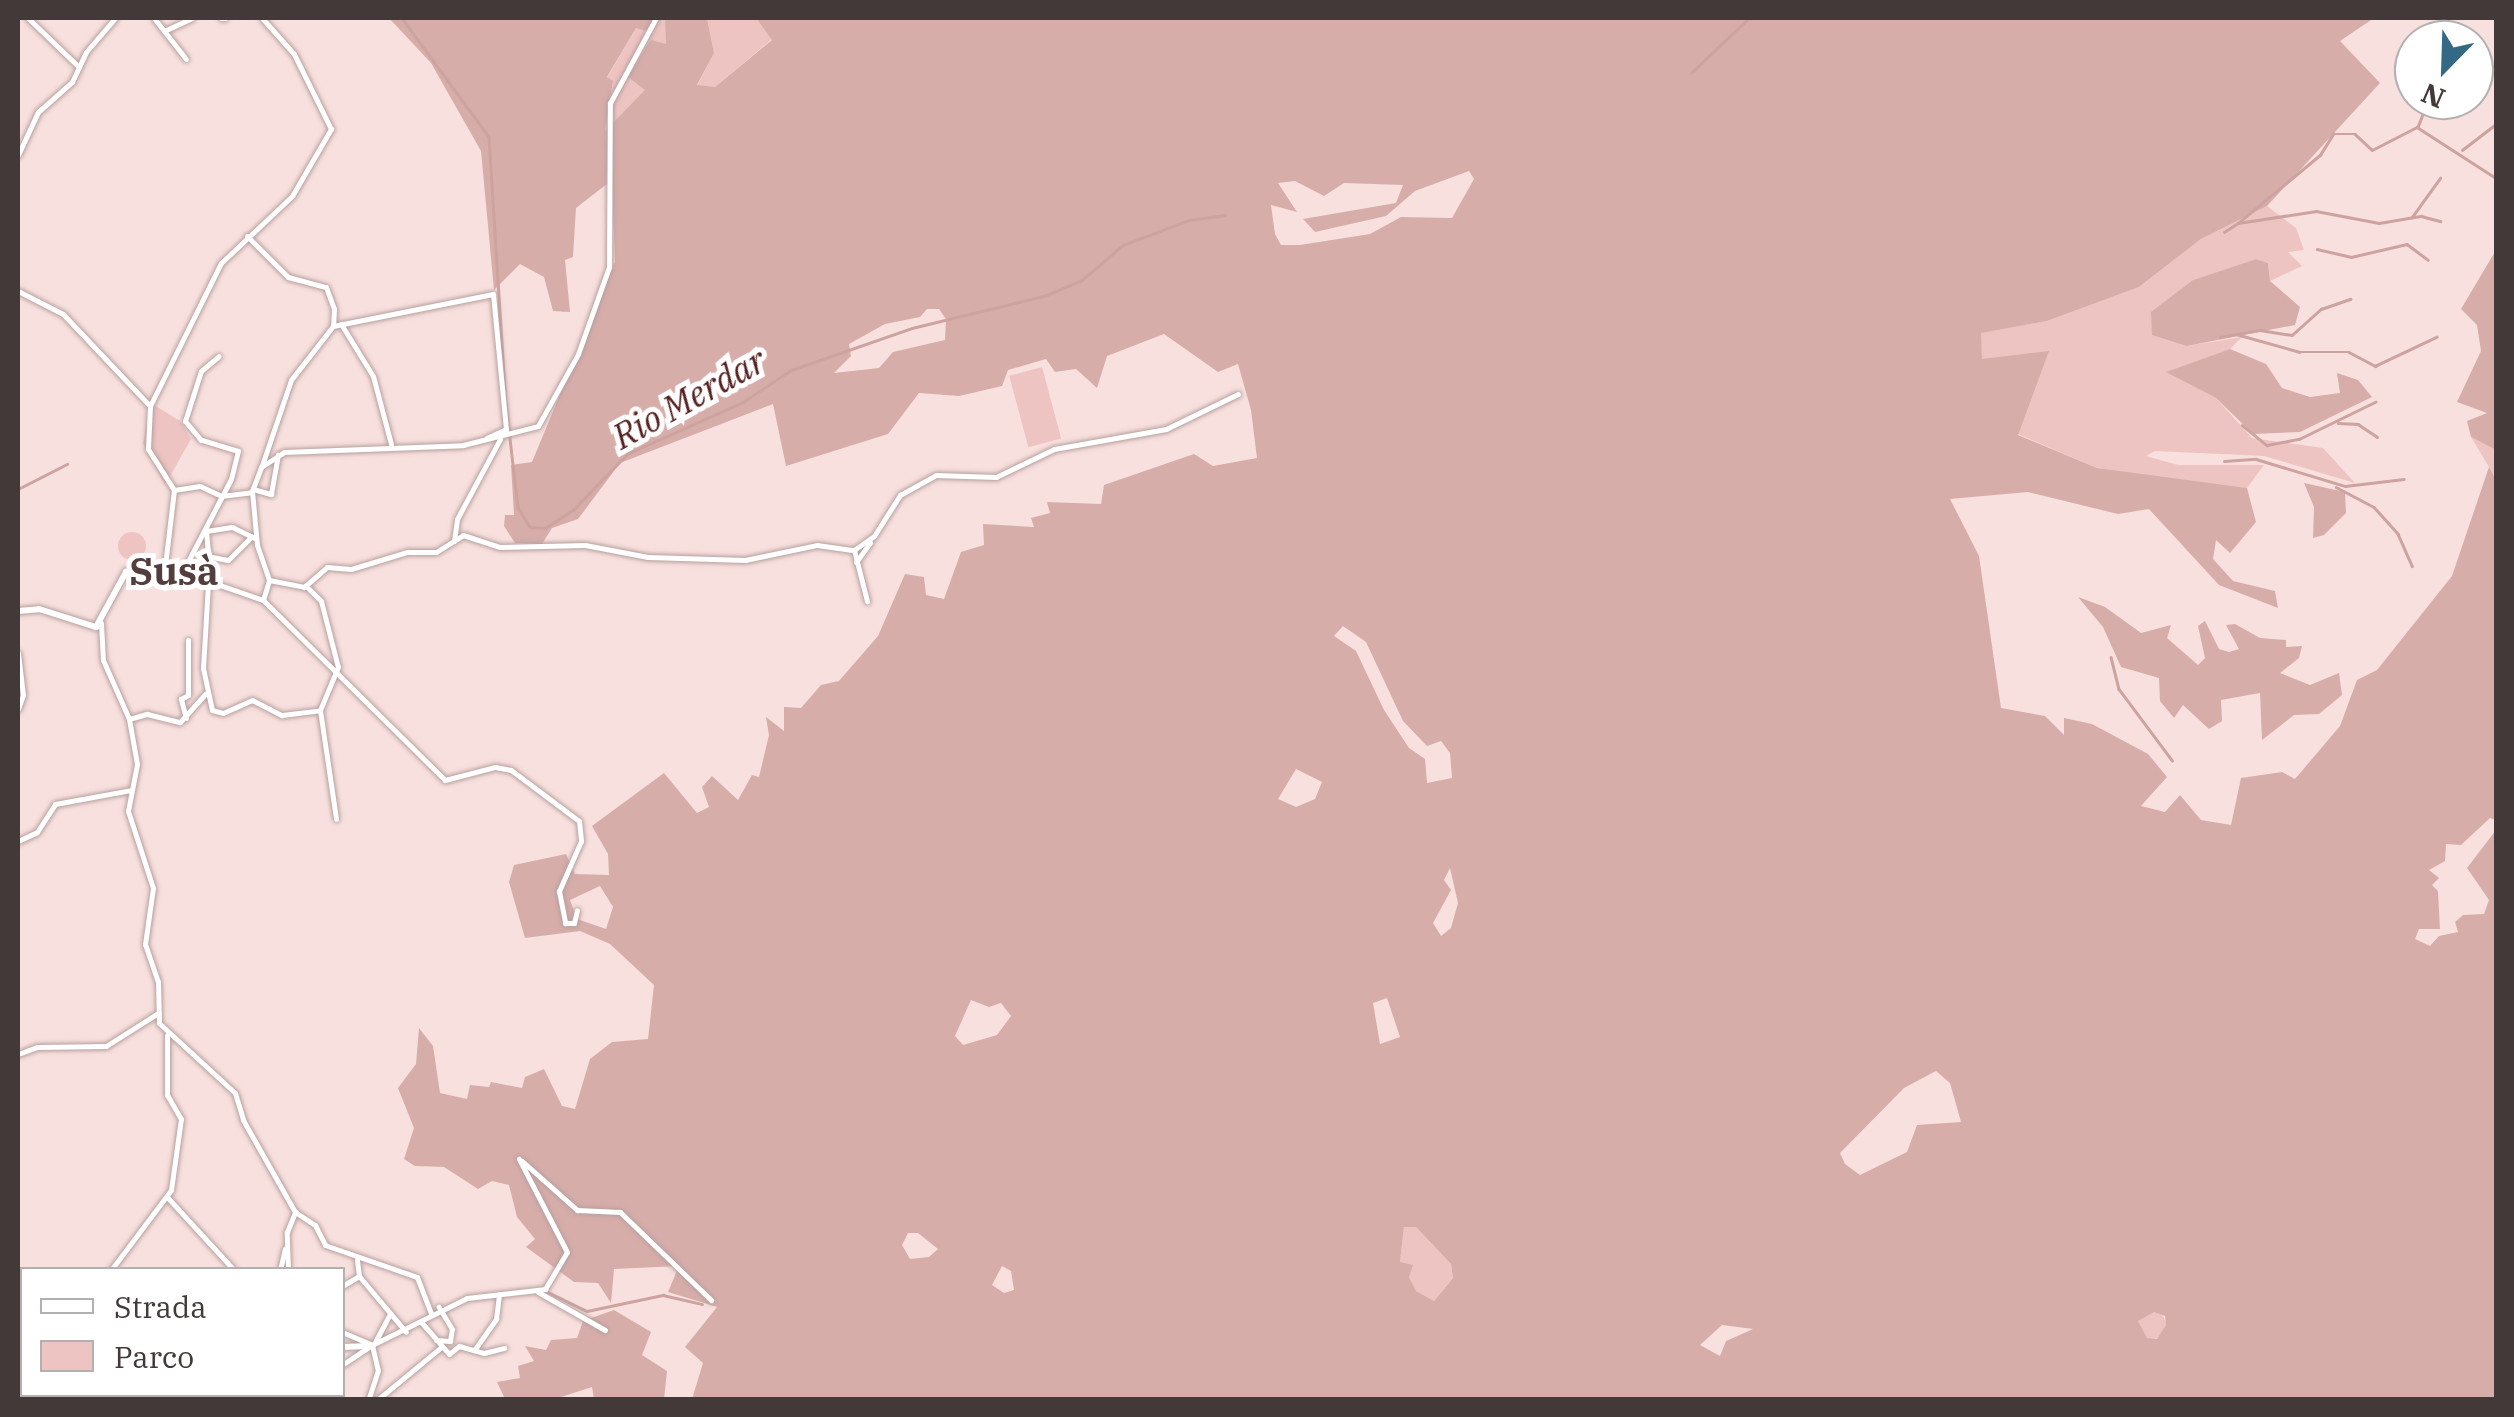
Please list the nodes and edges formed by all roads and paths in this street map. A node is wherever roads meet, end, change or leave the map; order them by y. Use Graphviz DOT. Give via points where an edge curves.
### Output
graph roads {
  1 [pos="28,18"];
  2 [pos="115,18"];
  3 [pos="154,18"];
  4 [pos="192,18"];
  5 [pos="262,18"];
  6 [pos="656,18"];
  7 [pos="164,31"];
  8 [pos="186,59"];
  9 [pos="78,67"];
  10 [pos="18,155"];
  11 [pos="247,236"];
  12 [pos="18,291"];
  13 [pos="337,325"];
  14 [pos="219,356"];
  15 [pos="1238,394"];
  16 [pos="150,406"];
  17 [pos="504,438"];
  18 [pos="485,441"];
  19 [pos="391,444"];
  20 [pos="496,451"];
  21 [pos="278,454"];
  22 [pos="261,466"];
  23 [pos="174,490"];
  24 [pos="252,490"];
  25 [pos="221,496"];
  26 [pos="206,531"];
  27 [pos="874,536"];
  28 [pos="254,538"];
  29 [pos="454,541"];
  30 [pos="854,550"];
  31 [pos="212,557"];
  32 [pos="855,565"];
  33 [pos="165,566"];
  34 [pos="182,573"];
  35 [pos="269,580"];
  36 [pos="210,584"];
  37 [pos="306,586"];
  38 [pos="263,600"];
  39 [pos="866,602"];
  40 [pos="18,611"];
  41 [pos="101,623"];
  42 [pos="188,640"];
  43 [pos="18,653"];
  44 [pos="337,672"];
  45 [pos="205,694"];
  46 [pos="18,708"];
  47 [pos="320,710"];
  48 [pos="186,718"];
  49 [pos="129,719"];
  50 [pos="131,790"];
  51 [pos="336,819"];
  52 [pos="18,841"];
  53 [pos="577,910"];
  54 [pos="158,1013"];
  55 [pos="168,1035"];
  56 [pos="18,1054"];
  57 [pos="167,1198"];
  58 [pos="295,1212"];
  59 [pos="287,1242"];
  60 [pos="357,1260"];
  61 [pos="113,1267"];
  62 [pos="231,1267"];
  63 [pos="281,1267"];
  64 [pos="288,1267"];
  65 [pos="359,1276"];
  66 [pos="345,1284"];
  67 [pos="538,1292"];
  68 [pos="500,1294"];
  69 [pos="712,1300"];
  70 [pos="439,1307"];
  71 [pos="431,1313"];
  72 [pos="390,1314"];
  73 [pos="421,1322"];
  74 [pos="605,1330"];
  75 [pos="406,1332"];
  76 [pos="345,1333"];
  77 [pos="433,1339"];
  78 [pos="372,1345"];
  79 [pos="345,1347"];
  80 [pos="440,1348"];
  81 [pos="504,1348"];
  82 [pos="475,1349"];
  83 [pos="345,1363"];
  84 [pos="368,1400"];
  85 [pos="377,1400"];
  1 -- 9 [label="street"];
  2 -- 9 [label="street"];
  3 -- 7 [label="street"];
  4 -- 7 [label="street"];
  5 -- 11 [label="street" via="294,54 331,130 292,196"];
  6 -- 17 [label="street" via="610,104 607,273 578,354 531,432"];
  7 -- 8 [label="street"];
  9 -- 10 [label="street" via="38,112"];
  11 -- 13 [label="street" via="291,279 326,286"];
  11 -- 16 [label="street" via="221,263"];
  12 -- 16 [label="street" via="63,314"];
  13 -- 18 [label="street" via="493,294 506,429"];
  13 -- 19 [label="street" via="372,376"];
  13 -- 22 [label="street" via="291,380"];
  14 -- 25 [label="street" via="196,380 185,421 201,440 237,448"];
  15 -- 27 [label="street" via="1166,429 1054,448 996,477 936,475 900,495"];
  16 -- 23 [label="street" via="148,449"];
  17 -- 18 [label="street"];
  17 -- 20 [label="street"];
  18 -- 19 [label="street"];
  18 -- 20 [label="street"];
  19 -- 21 [label="street" via="366,453"];
  20 -- 29 [label="street" via="458,519"];
  21 -- 22 [label="street"];
  21 -- 24 [label="street" via="271,494"];
  22 -- 24 [label="street"];
  23 -- 25 [label="street" via="200,486"];
  23 -- 33 [label="street"];
  24 -- 25 [label="street"];
  24 -- 28 [label="street"];
  25 -- 26 [label="street"];
  26 -- 28 [label="street" via="232,528"];
  26 -- 31 [label="street"];
  26 -- 34 [label="street"];
  27 -- 30 [label="street"];
  27 -- 32 [label="street"];
  28 -- 31 [label="street" via="228,560"];
  28 -- 35 [label="street"];
  29 -- 30 [label="street" via="468,535 500,547 585,545 648,557 725,559 817,545"];
  29 -- 37 [label="street" via="436,552 407,552 352,569 327,567"];
  30 -- 32 [label="street"];
  31 -- 36 [label="street"];
  32 -- 39 [label="street"];
  33 -- 34 [label="street"];
  33 -- 41 [label="street" via="128,570"];
  34 -- 36 [label="street"];
  35 -- 37 [label="street"];
  35 -- 38 [label="street"];
  36 -- 38 [label="street"];
  36 -- 45 [label="street"];
  37 -- 44 [label="street" via="321,600"];
  38 -- 44 [label="street"];
  40 -- 41 [label="street" via="39,609 86,627"];
  41 -- 49 [label="street" via="104,660"];
  42 -- 48 [label="street" via="188,695 181,699"];
  43 -- 46 [label="street"];
  44 -- 47 [label="street"];
  44 -- 53 [label="street" via="446,780 495,767 511,770 579,821 581,840 559,890 565,923 574,922"];
  45 -- 47 [label="street" via="219,714 252,700 282,715"];
  45 -- 48 [label="street"];
  47 -- 51 [label="street"];
  48 -- 49 [label="street"];
  49 -- 50 [label="street" via="136,764"];
  50 -- 52 [label="street" via="55,804 37,832"];
  50 -- 54 [label="street" via="130,828 153,888 144,944 158,982"];
  54 -- 55 [label="street"];
  54 -- 56 [label="street" via="106,1046 36,1047"];
  55 -- 57 [label="street" via="167,1095 179,1112 181,1132"];
  55 -- 58 [label="street" via="235,1093"];
  57 -- 61 [label="street"];
  57 -- 62 [label="street"];
  58 -- 59 [label="street"];
  58 -- 60 [label="street" via="316,1226 325,1245"];
  59 -- 63 [label="street"];
  59 -- 64 [label="street"];
  60 -- 65 [label="street"];
  60 -- 71 [label="street" via="417,1277"];
  65 -- 66 [label="street"];
  65 -- 72 [label="street"];
  67 -- 68 [label="street"];
  67 -- 69 [label="street" via="567,1252 519,1159 577,1210 620,1212"];
  67 -- 74 [label="street"];
  68 -- 70 [label="street"];
  68 -- 82 [label="street" via="496,1319"];
  70 -- 71 [label="street"];
  70 -- 77 [label="street" via="452,1330 450,1341"];
  71 -- 73 [label="street"];
  72 -- 75 [label="street"];
  72 -- 78 [label="street"];
  73 -- 75 [label="street"];
  73 -- 77 [label="street"];
  75 -- 78 [label="street"];
  76 -- 78 [label="street"];
  77 -- 80 [label="street"];
  78 -- 79 [label="street"];
  78 -- 83 [label="street"];
  78 -- 84 [label="street" via="378,1370"];
  80 -- 82 [label="street" via="449,1354 459,1346"];
  80 -- 85 [label="street"];
  81 -- 82 [label="street"];
}
